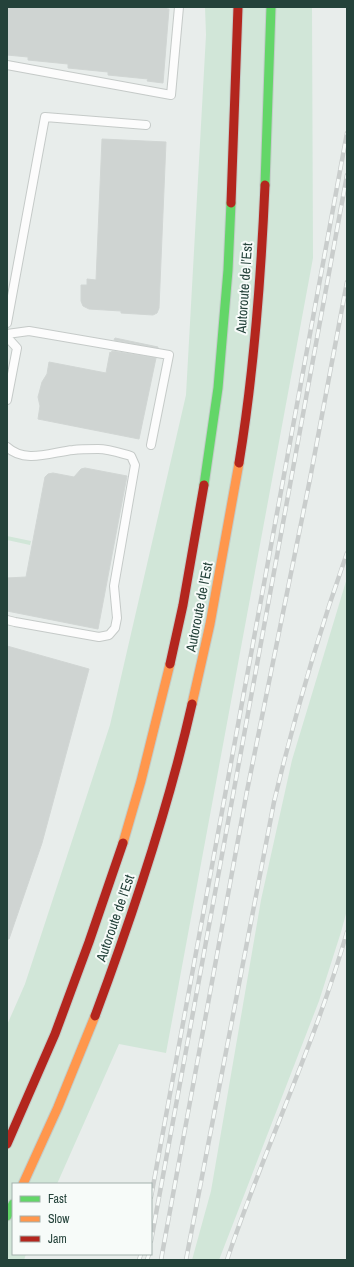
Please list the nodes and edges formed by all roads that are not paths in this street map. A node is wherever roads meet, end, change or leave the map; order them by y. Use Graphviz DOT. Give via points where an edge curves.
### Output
graph roads {
  1 [pos="179,7"];
  2 [pos="238,7"];
  3 [pos="271,7"];
  4 [pos="7,65"];
  5 [pos="146,125"];
  6 [pos="7,323"];
  7 [pos="7,336"];
  8 [pos="7,400"];
  9 [pos="151,445"];
  10 [pos="7,447"];
  11 [pos="7,620"];
  12 [pos="7,1144"];
  13 [pos="23,1183"];
  14 [pos="12,1206"];
  15 [pos="7,1216"];
  1 -- 4 [label="lane" via="171,95"];
  2 -- 12 [label="highway, Autoroute de l’Est" via="228,270 218,388 183,605 142,781 115,868 55,1034"];
  3 -- 13 [label="highway, Autoroute de l’Est" via="260,267 249,393 213,613 178,760 143,881 83,1047"];
  5 -- 6 [label="lane" via="45,117"];
  7 -- 8 [label="lane" via="17,348"];
  7 -- 9 [label="lane" via="29,331 169,355"];
  10 -- 11 [label="lane" via="22,454 42,456 72,450 100,449 131,456 135,465 114,586 117,618 115,628 108,635 99,637"];
  14 -- 15 [label="highway"];
}
